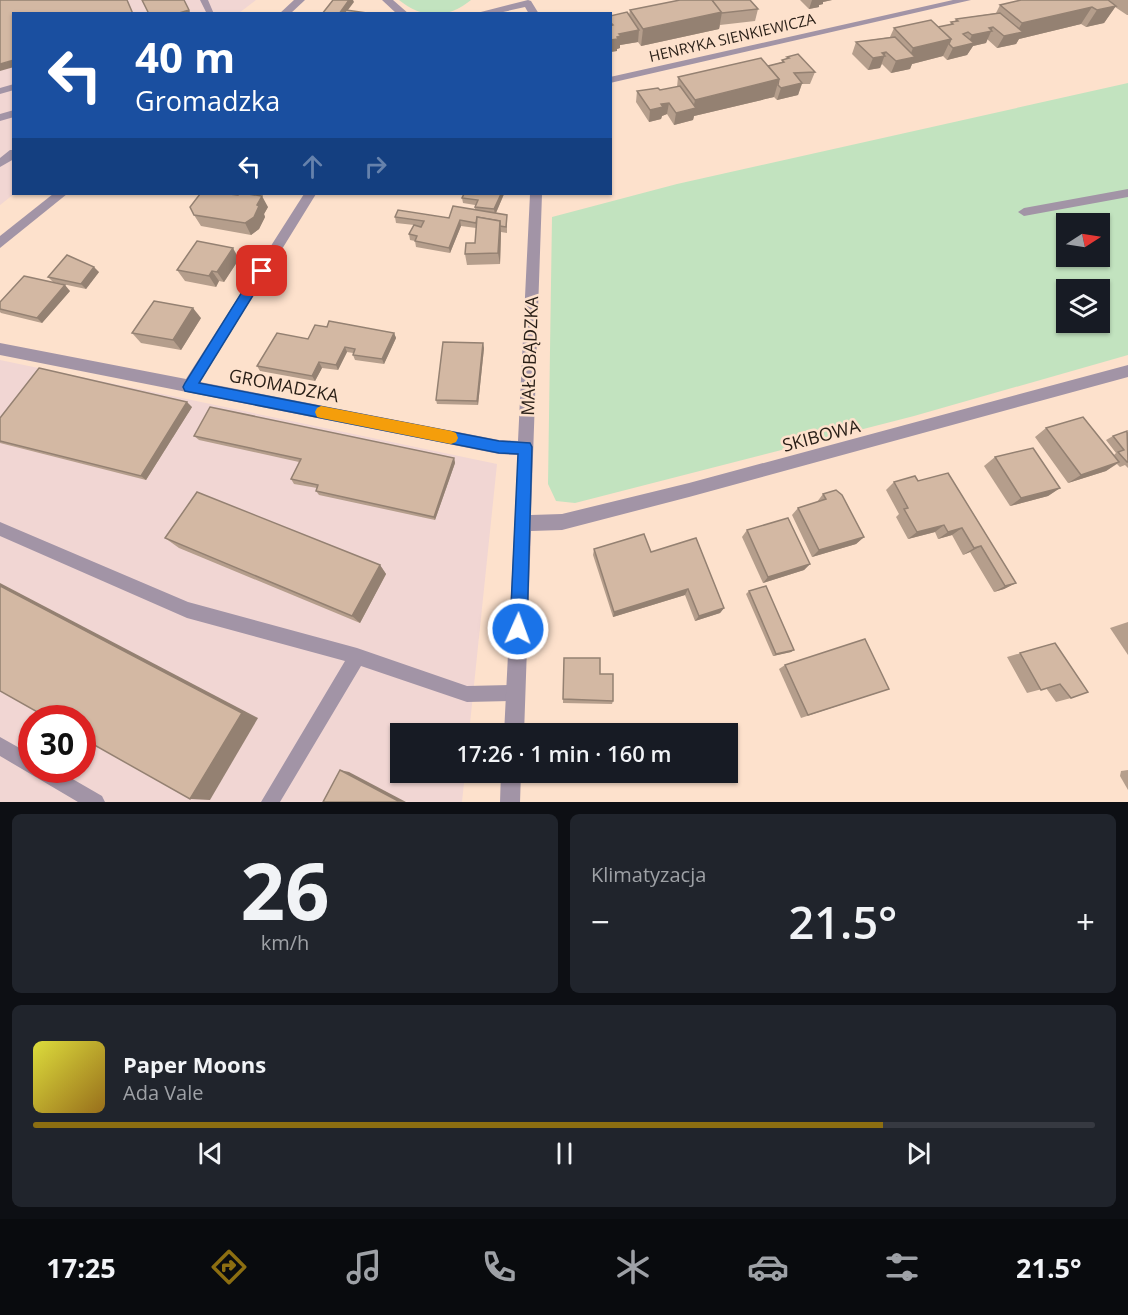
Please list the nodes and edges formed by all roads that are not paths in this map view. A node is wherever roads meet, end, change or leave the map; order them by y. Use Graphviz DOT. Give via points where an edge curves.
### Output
graph roads {
  1 [pos="300,0"];
  2 [pos="387,0"];
  3 [pos="541,0"];
  4 [pos="966,0"];
  5 [pos="527,1"];
  6 [pos="286,12"];
  7 [pos="402,12"];
  8 [pos="486,12"];
  9 [pos="612,80"];
  10 [pos="1128,193"];
  11 [pos="61,195"];
  12 [pos="309,195"];
  13 [pos="536,195"];
  14 [pos="1024,212"];
  15 [pos="0,243"];
  16 [pos="0,349"];
  17 [pos="1128,371"];
  18 [pos="189,387"];
  19 [pos="525,447"];
  20 [pos="522,523"];
  21 [pos="0,529"];
  22 [pos="357,656"];
  23 [pos="516,693"];
  24 [pos="515,723"];
  25 [pos="0,746"];
  26 [pos="18,757"];
  27 [pos="63,783"];
  28 [pos="511,783"];
  29 [pos="96,802"];
  30 [pos="270,802"];
  31 [pos="510,802"];
  1 -- 6 [label="street"];
  2 -- 7 [label="street"];
  3 -- 5 [label="street"];
  4 -- 9 [label="street, HENRYKA SIENKIEWICZA"];
  5 -- 8 [label="street"];
  10 -- 14 [label="lane"];
  11 -- 15 [label="street"];
  12 -- 18 [label="street"];
  13 -- 19 [label="street, MAŁOBĄDZKA"];
  16 -- 18 [label="street, GROMADZKA"];
  17 -- 20 [label="street, SKIBOWA" via="562,522"];
  18 -- 19 [label="street, GROMADZKA" via="499,447"];
  19 -- 20 [label="street, MAŁOBĄDZKA"];
  20 -- 23 [label="street, MAŁOBĄDZKA"];
  21 -- 22 [label="lane" via="187,610"];
  22 -- 23 [label="lane" via="467,694"];
  22 -- 30 [label="lane"];
  23 -- 24 [label="street, MAŁOBĄDZKA"];
  25 -- 26 [label="lane"];
  27 -- 29 [label="lane"];
  28 -- 31 [label="street"];
}
